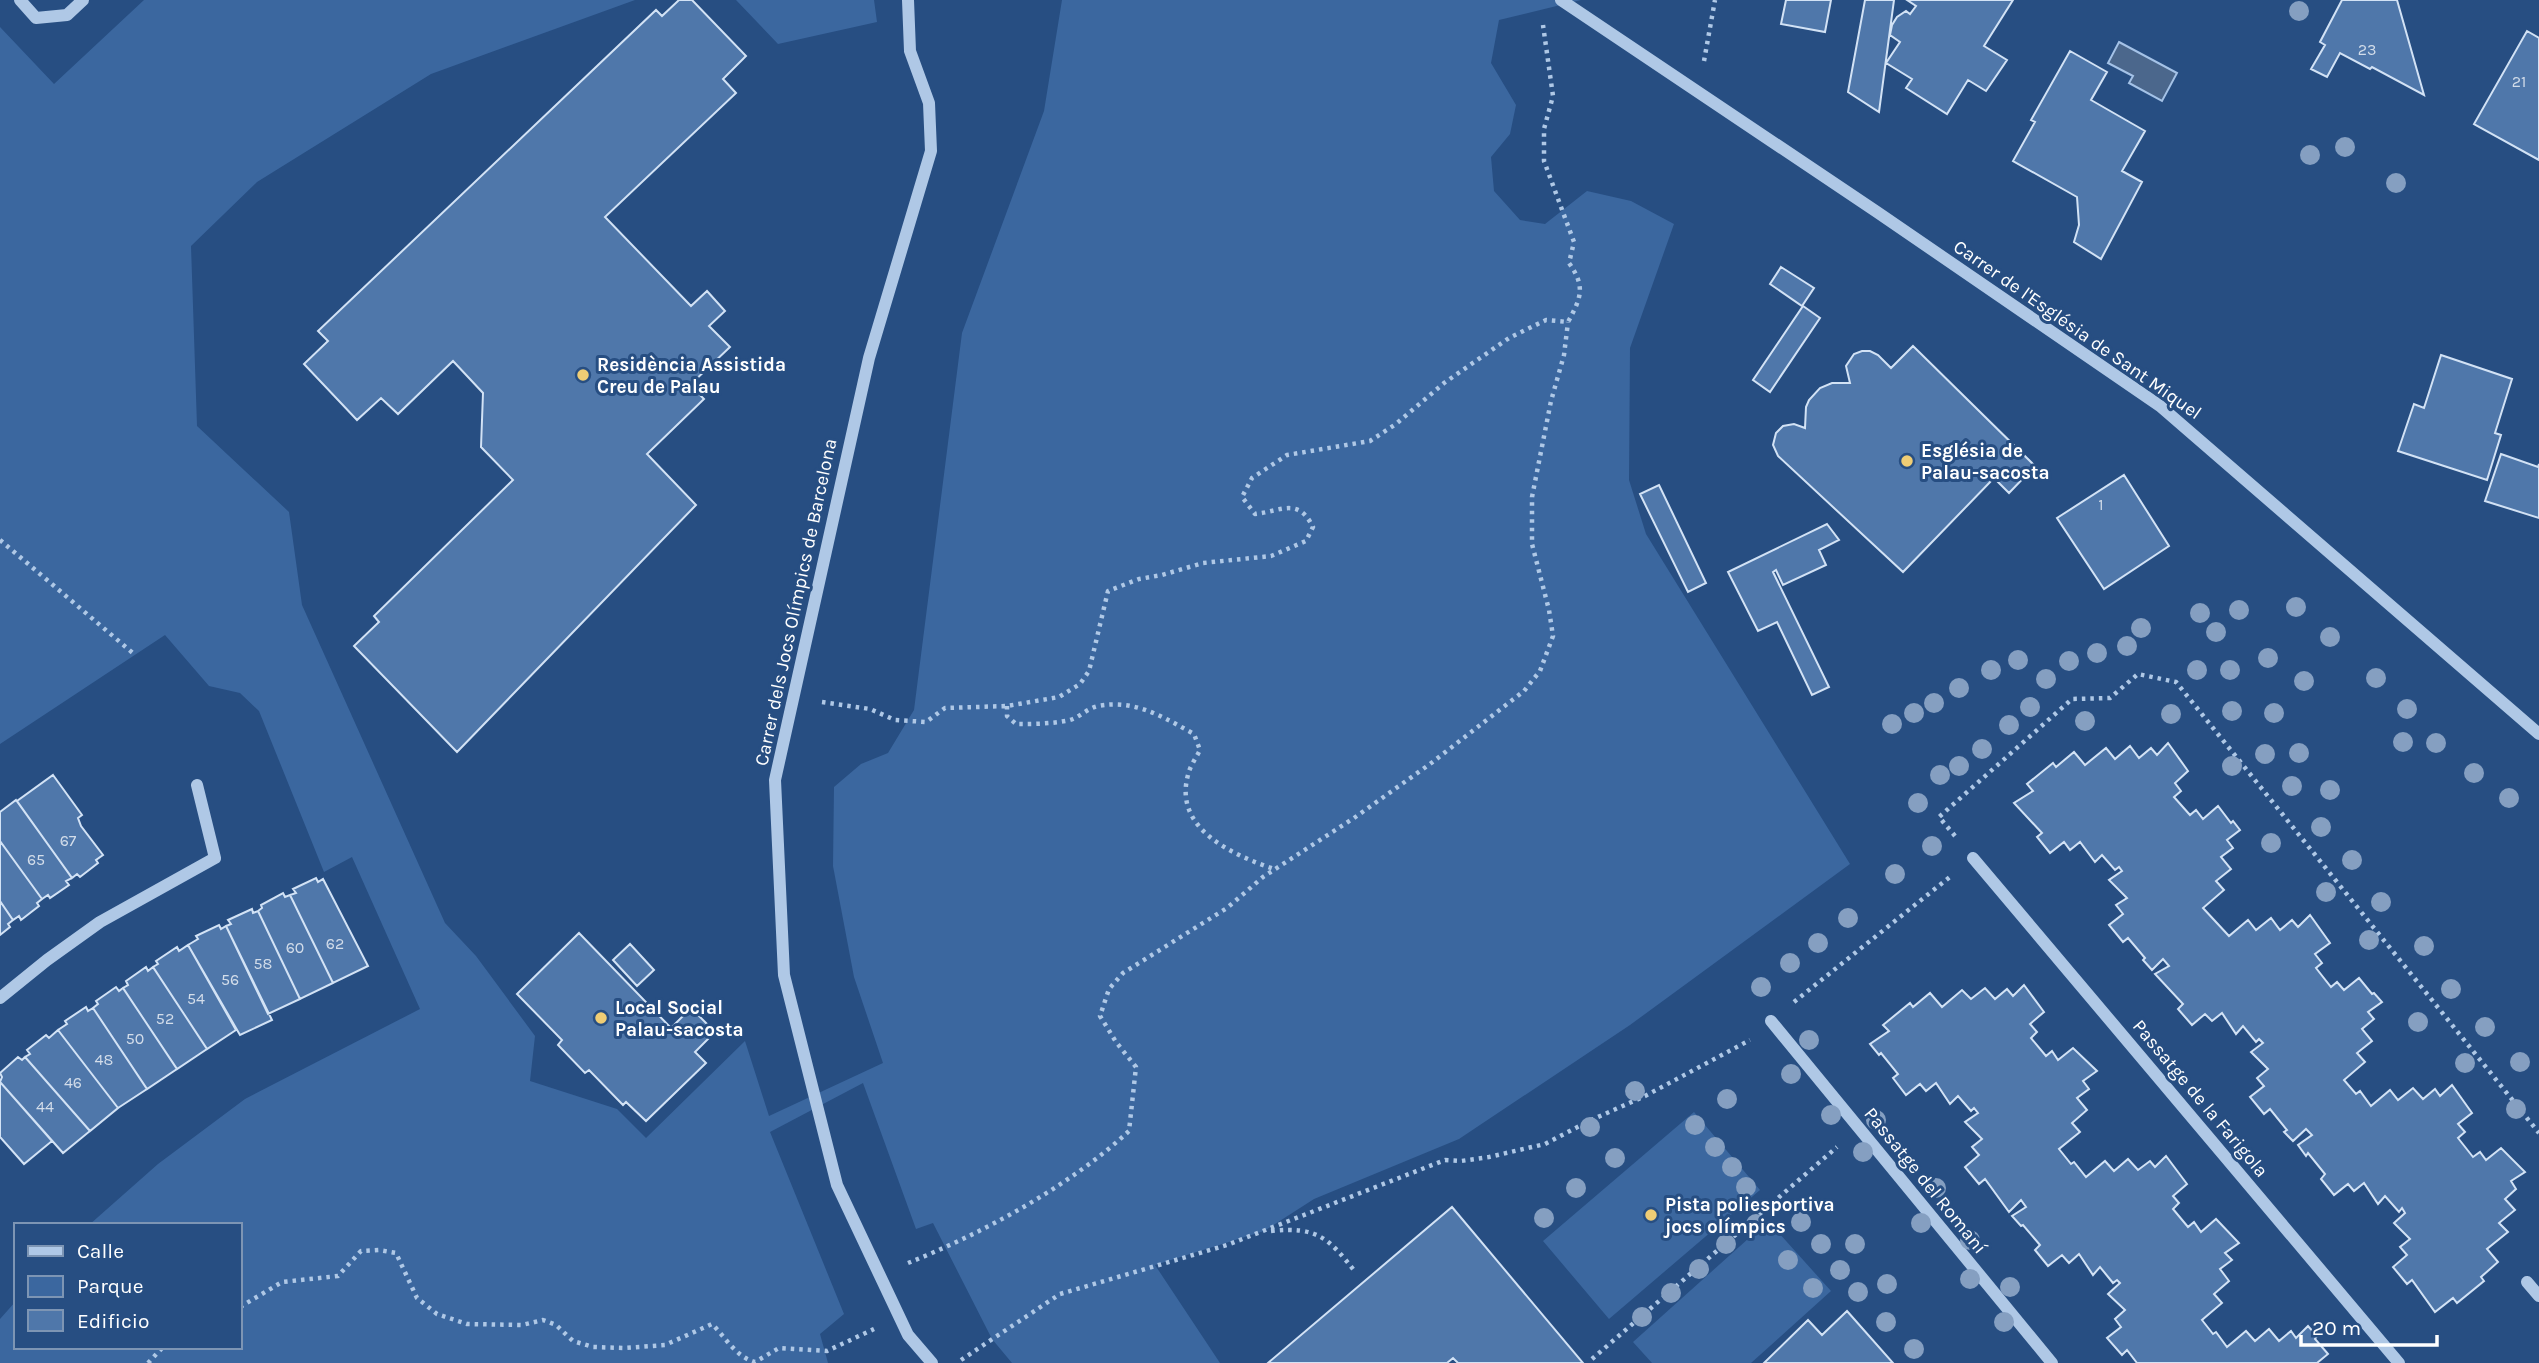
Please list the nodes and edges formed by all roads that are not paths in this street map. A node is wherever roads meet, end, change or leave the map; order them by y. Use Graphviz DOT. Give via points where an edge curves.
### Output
graph roads {
  1 [pos="20,0"];
  2 [pos="83,0"];
  3 [pos="908,0"];
  4 [pos="1561,0"];
  5 [pos="2539,734"];
  6 [pos="197,785"];
  7 [pos="1973,858"];
  8 [pos="0,998"];
  9 [pos="1771,1021"];
  10 [pos="2527,1282"];
  11 [pos="2539,1296"];
  12 [pos="932,1363"];
  13 [pos="2052,1363"];
  14 [pos="2399,1363"];
  1 -- 2 [label="street" via="36,18 66,15"];
  3 -- 12 [label="street, Carrer dels Jocs Olímpics de Barcelona" via="911,51 929,103 930,151 869,358 775,780 784,975 838,1185 908,1335"];
  4 -- 5 [label="street, Carrer de l'Església de Sant Miquel" via="2160,406"];
  6 -- 8 [label="street" via="215,858 100,922"];
  7 -- 14 [label="street, Passatge de la Farigola"];
  9 -- 13 [label="street, Passatge del Romaní"];
  10 -- 11 [label="street"];
}
